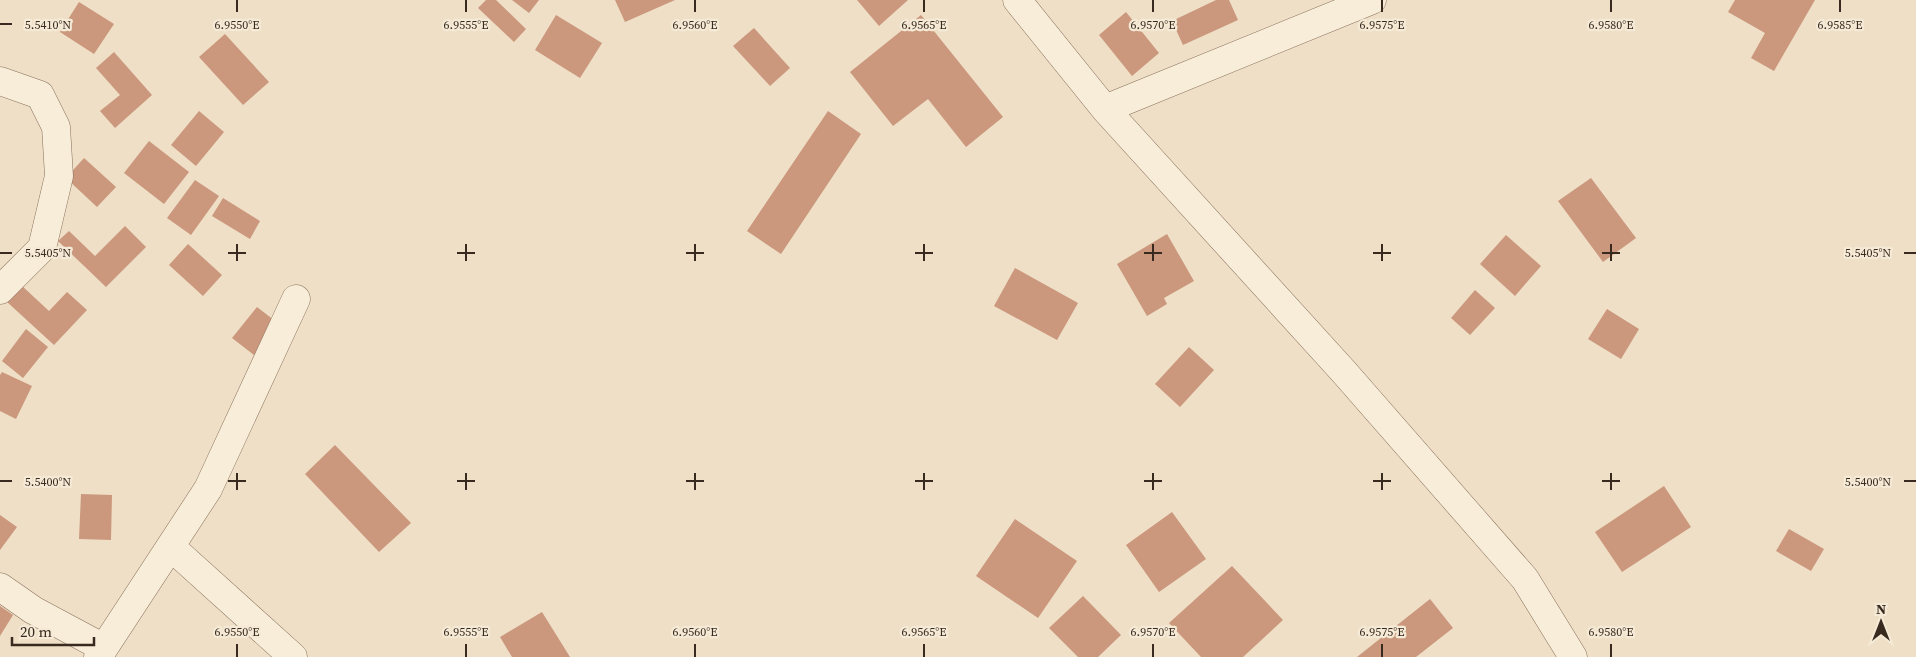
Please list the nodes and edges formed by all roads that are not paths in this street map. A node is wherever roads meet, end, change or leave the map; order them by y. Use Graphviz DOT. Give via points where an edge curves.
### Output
graph roads {
  1 [pos="1017,0"];
  2 [pos="1372,0"];
  3 [pos="0,81"];
  4 [pos="1105,109"];
  5 [pos="0,290"];
  6 [pos="296,299"];
  7 [pos="170,547"];
  8 [pos="0,587"];
  9 [pos="101,652"];
  10 [pos="293,657"];
  11 [pos="1572,657"];
  1 -- 4 [label="street"];
  2 -- 4 [label="street"];
  3 -- 5 [label="street" via="40,95 56,127 59,176 42,248"];
  4 -- 11 [label="street" via="1344,372 1525,579"];
  6 -- 7 [label="street" via="208,490"];
  7 -- 9 [label="street"];
  7 -- 10 [label="street"];
  8 -- 9 [label="street"];
}
